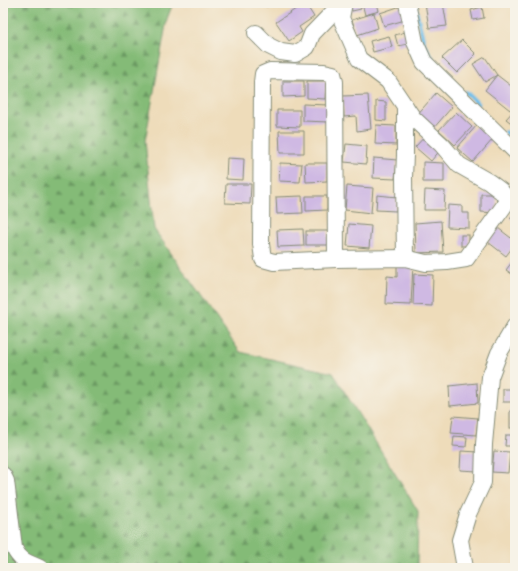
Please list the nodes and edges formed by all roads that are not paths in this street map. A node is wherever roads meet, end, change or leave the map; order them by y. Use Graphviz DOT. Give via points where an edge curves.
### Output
graph roads {
  1 [pos="343,3"];
  2 [pos="407,3"];
  3 [pos="256,33"];
  4 [pos="405,106"];
  5 [pos="515,152"];
  6 [pos="405,258"];
  7 [pos="336,259"];
  8 [pos="515,326"];
  9 [pos="3,475"];
  10 [pos="40,568"];
  11 [pos="465,568"];
  1 -- 3 [label="street" via="312,34 307,47 294,54 281,52 269,46"];
  1 -- 4 [label="street" via="341,18 359,58 388,81"];
  2 -- 5 [label="street" via="415,42 424,62"];
  4 -- 6 [label="street"];
  4 -- 6 [label="street" via="413,118 459,165 489,182 507,199 466,260 426,263"];
  6 -- 7 [label="street"];
  7 -- 7 [label="street" via="333,74 270,71 263,74 262,82 263,259 274,262"];
  8 -- 11 [label="street" via="499,353 490,377 483,482 468,514 460,540"];
  9 -- 10 [label="street" via="6,481 14,548 18,556"];
}
